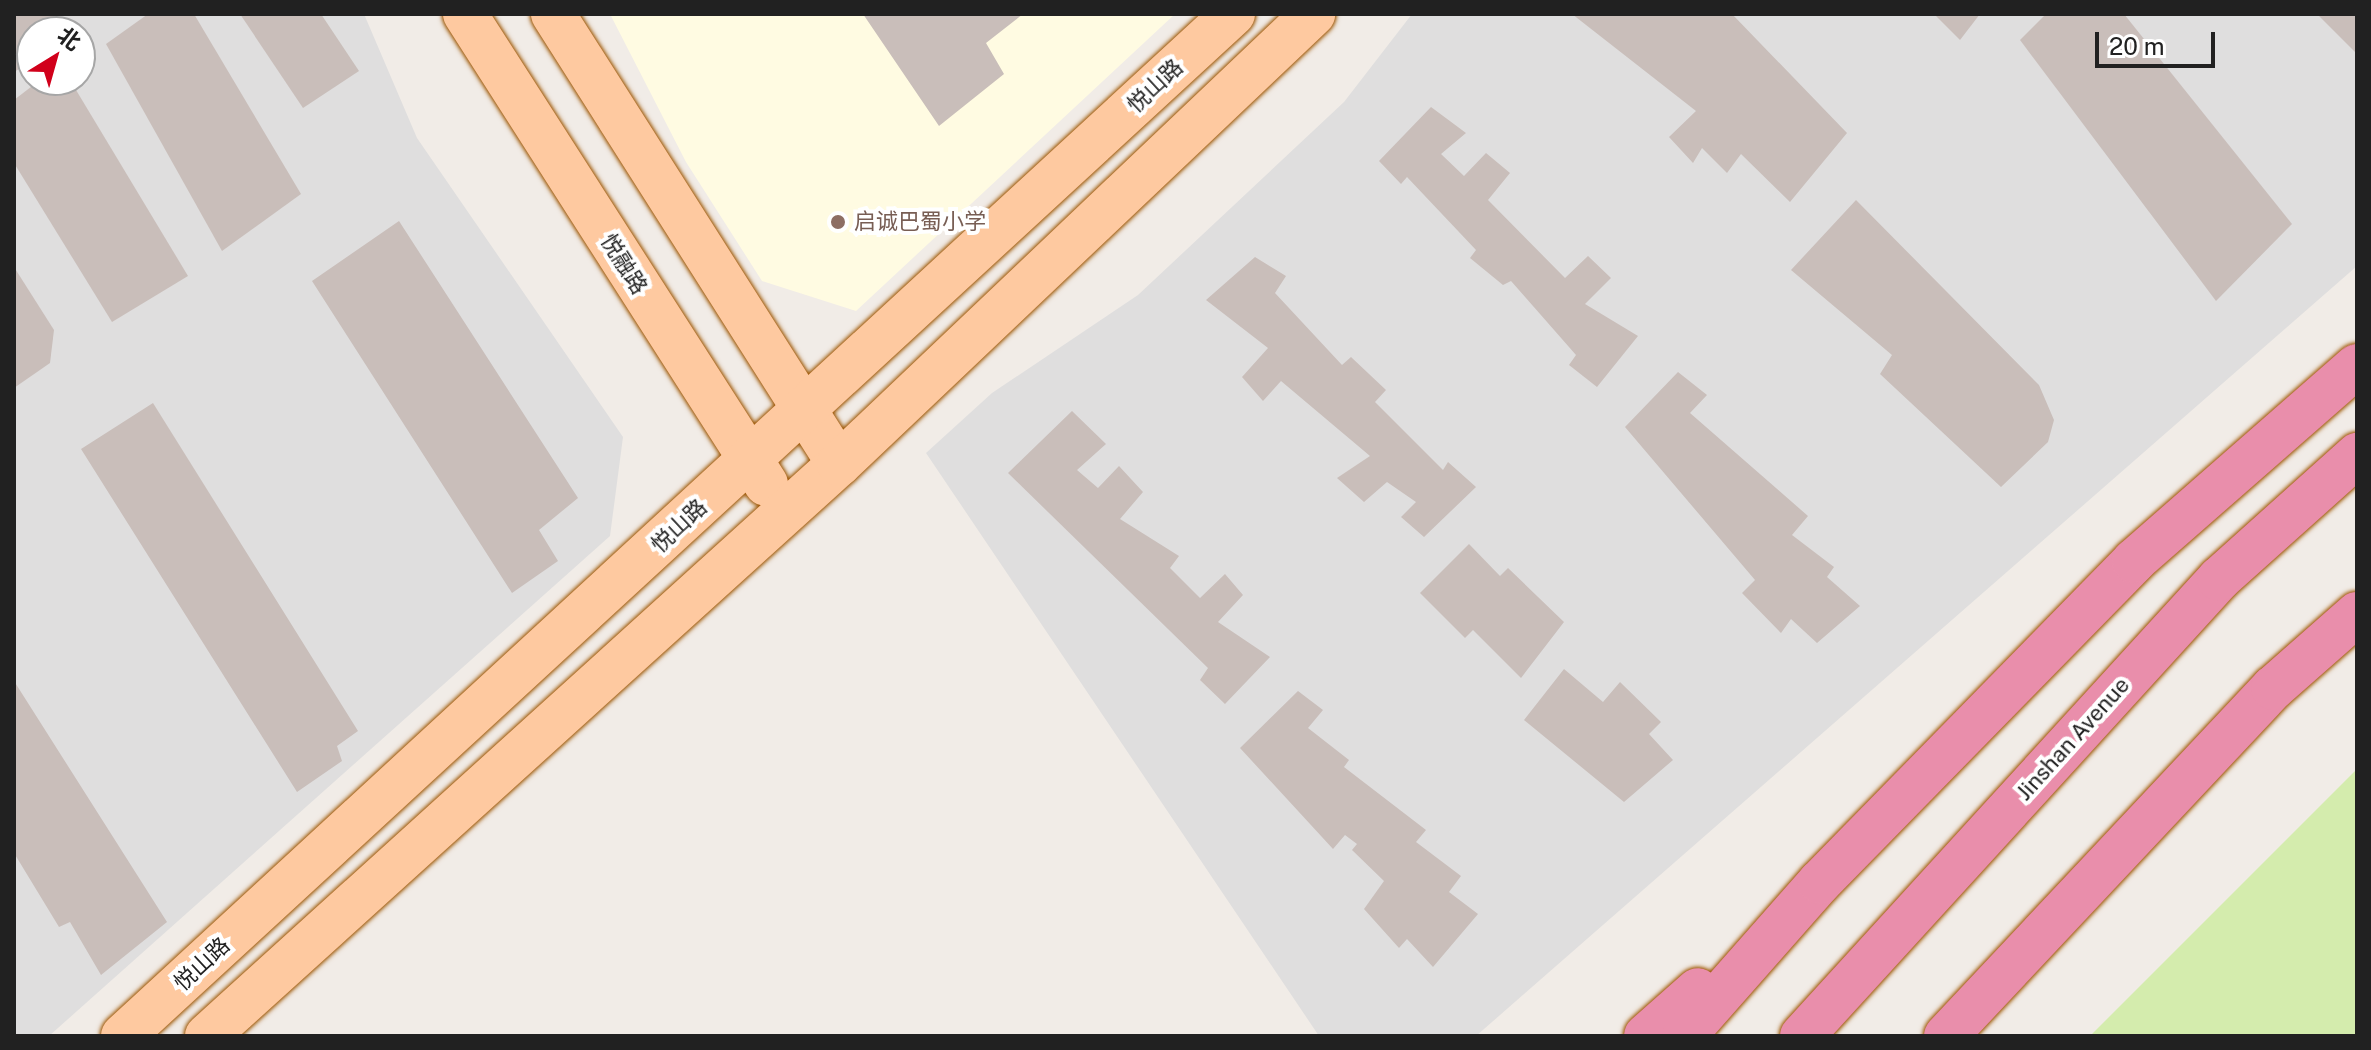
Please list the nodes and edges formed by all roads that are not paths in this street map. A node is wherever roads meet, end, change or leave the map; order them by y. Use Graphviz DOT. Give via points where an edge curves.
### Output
graph roads {
  1 [pos="465,14"];
  2 [pos="553,14"];
  3 [pos="1233,14"];
  4 [pos="1313,14"];
  5 [pos="2357,366"];
  6 [pos="804,410"];
  7 [pos="2357,455"];
  8 [pos="750,461"];
  9 [pos="839,464"];
  10 [pos="785,512"];
  11 [pos="2357,614"];
  12 [pos="1820,882"];
  13 [pos="123,1036"];
  14 [pos="207,1036"];
  15 [pos="1646,1036"];
  16 [pos="1684,1036"];
  17 [pos="1802,1036"];
  18 [pos="1946,1036"];
  1 -- 8 [label="main road, 悦融路"];
  2 -- 6 [label="main road"];
  3 -- 6 [label="main road, 悦山路"];
  4 -- 9 [label="main road"];
  5 -- 12 [label="highway" via="2134,561"];
  6 -- 8 [label="main road, 悦山路"];
  6 -- 9 [label="main road"];
  7 -- 17 [label="highway, Jinshan Avenue" via="2219,579"];
  8 -- 10 [label="main road, 悦融路"];
  8 -- 13 [label="main road, 悦山路"];
  9 -- 10 [label="main road"];
  10 -- 14 [label="main road"];
  11 -- 18 [label="highway" via="2273,688"];
  12 -- 15 [label="highway"];
  12 -- 16 [label="highway"];
}
